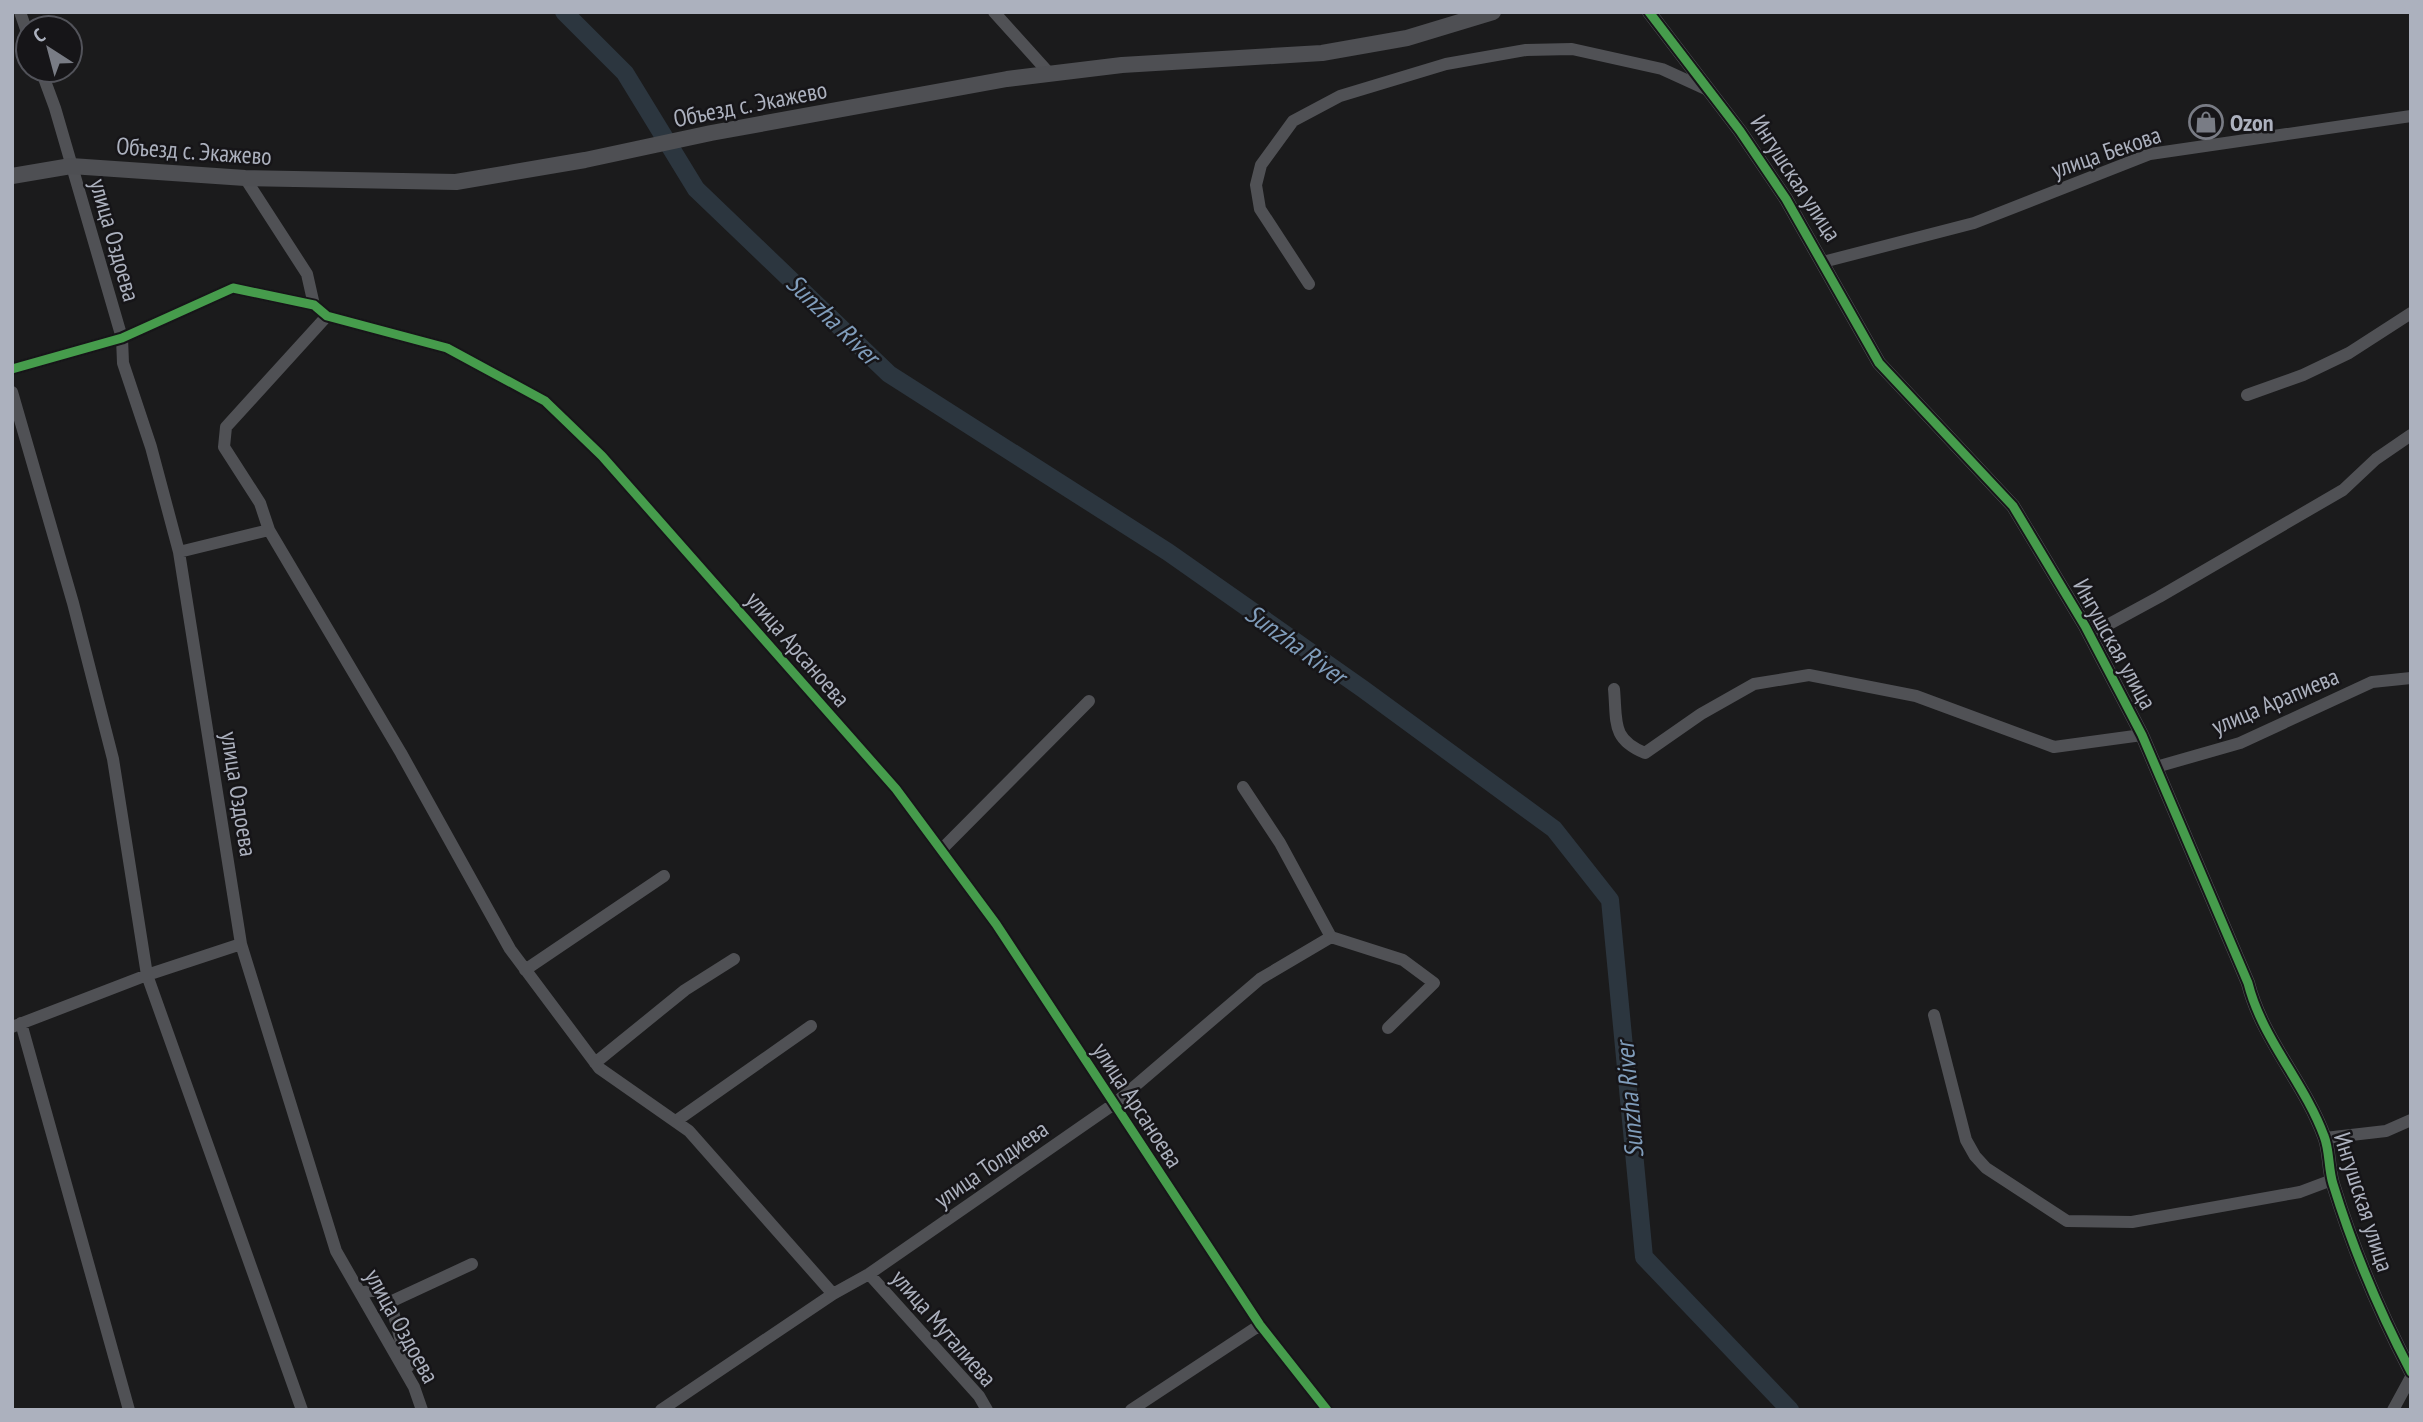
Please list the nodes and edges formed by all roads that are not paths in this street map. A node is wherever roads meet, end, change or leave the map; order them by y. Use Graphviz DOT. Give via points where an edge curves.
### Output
graph roads {
  1 [pos="994,12"];
  2 [pos="1493,12"];
  3 [pos="1649,12"];
  4 [pos="1049,73"];
  5 [pos="46,84"];
  6 [pos="1708,90"];
  7 [pos="2411,116"];
  8 [pos="71,166"];
  9 [pos="12,176"];
  10 [pos="245,178"];
  11 [pos="1823,262"];
  12 [pos="1309,284"];
  13 [pos="314,305"];
  14 [pos="2411,313"];
  15 [pos="327,316"];
  16 [pos="122,338"];
  17 [pos="12,369"];
  18 [pos="12,392"];
  19 [pos="2247,395"];
  20 [pos="2411,435"];
  21 [pos="269,530"];
  22 [pos="179,552"];
  23 [pos="2089,635"];
  24 [pos="2411,678"];
  25 [pos="1614,689"];
  26 [pos="1090,701"];
  27 [pos="2142,735"];
  28 [pos="2156,767"];
  29 [pos="1243,787"];
  30 [pos="941,850"];
  31 [pos="664,876"];
  32 [pos="1331,937"];
  33 [pos="241,944"];
  34 [pos="734,959"];
  35 [pos="526,970"];
  36 [pos="147,975"];
  37 [pos="1934,1016"];
  38 [pos="17,1025"];
  39 [pos="811,1026"];
  40 [pos="1388,1028"];
  41 [pos="595,1063"];
  42 [pos="1114,1104"];
  43 [pos="2411,1120"];
  44 [pos="676,1121"];
  45 [pos="2325,1138"];
  46 [pos="2332,1180"];
  47 [pos="472,1264"];
  48 [pos="869,1275"];
  49 [pos="360,1293"];
  50 [pos="833,1294"];
  51 [pos="388,1303"];
  52 [pos="1260,1325"];
  53 [pos="2411,1374"];
  54 [pos="414,1387"];
  55 [pos="130,1410"];
  56 [pos="302,1410"];
  57 [pos="422,1410"];
  58 [pos="661,1410"];
  59 [pos="987,1410"];
  60 [pos="1131,1410"];
  61 [pos="1327,1410"];
  62 [pos="2393,1410"];
  1 -- 4 [label="street"];
  2 -- 4 [label="main road, Объезд с. Экажево" via="1407,38 1322,54"];
  3 -- 6 [label="street, Ингушская улица"];
  4 -- 10 [label="main road, Объезд с. Экажево" via="456,182"];
  5 -- 8 [label="street, улица Оздоева"];
  6 -- 11 [label="street, Ингушская улица" via="1786,199"];
  6 -- 12 [label="street" via="1662,69 1572,49 1527,50 1446,64 1340,96 1293,121 1261,165 1256,185 1260,208"];
  7 -- 11 [label="street, улица Бекова" via="2150,154 1974,223"];
  8 -- 9 [label="main road, Объезд с. Экажево"];
  8 -- 10 [label="main road, Объезд с. Экажево"];
  8 -- 16 [label="street, улица Оздоева"];
  10 -- 13 [label="street" via="307,274"];
  11 -- 23 [label="street, Ингушская улица" via="1879,363 2013,506"];
  13 -- 15 [label="street, улица Арсаноева"];
  13 -- 16 [label="street, улица Арсаноева" via="233,288"];
  14 -- 19 [label="street" via="2349,353"];
  15 -- 21 [label="street" via="226,427 224,447 260,503"];
  15 -- 30 [label="street, улица Арсаноева" via="447,348 545,401 611,466 896,789"];
  16 -- 17 [label="street, улица Арсаноева"];
  16 -- 22 [label="street, улица Оздоева" via="123,363"];
  18 -- 36 [label="street" via="113,759"];
  20 -- 23 [label="street" via="2343,490"];
  21 -- 22 [label="street"];
  21 -- 35 [label="street"];
  22 -- 33 [label="street, улица Оздоева"];
  23 -- 27 [label="street, Ингушская улица"];
  24 -- 28 [label="street, улица Арапиева" via="2372,682 2240,743"];
  25 -- 27 [label="street" via="1618,734 1645,753 1754,684 1809,675 1916,695 2054,747"];
  26 -- 30 [label="street"];
  27 -- 28 [label="street, Ингушская улица"];
  28 -- 45 [label="street, Ингушская улица" via="2263,1025"];
  29 -- 32 [label="street" via="1280,843"];
  30 -- 42 [label="street, улица Арсаноева" via="996,924"];
  31 -- 35 [label="street"];
  32 -- 40 [label="street" via="1403,960 1434,983"];
  32 -- 42 [label="street, улица Толдиева" via="1260,979"];
  33 -- 36 [label="street"];
  33 -- 49 [label="street, улица Оздоева" via="336,1251"];
  34 -- 41 [label="street" via="685,990"];
  35 -- 41 [label="street"];
  36 -- 38 [label="street"];
  36 -- 56 [label="street"];
  37 -- 46 [label="street" via="1966,1140 1975,1156 2067,1221 2132,1222 2300,1192"];
  38 -- 55 [label="street"];
  39 -- 44 [label="street"];
  41 -- 44 [label="street"];
  42 -- 48 [label="street, улица Толдиева"];
  42 -- 52 [label="street, улица Арсаноева"];
  43 -- 45 [label="street" via="2386,1131"];
  44 -- 50 [label="street"];
  45 -- 46 [label="street, Ингушская улица"];
  46 -- 53 [label="street, Ингушская улица" via="2362,1267"];
  47 -- 51 [label="street"];
  48 -- 50 [label="street, улица Толдиева"];
  48 -- 59 [label="street, улица Муталиева"];
  49 -- 51 [label="street" via="376,1290"];
  49 -- 54 [label="street, улица Оздоева"];
  50 -- 58 [label="street, улица Толдиева"];
  51 -- 54 [label="street"];
  52 -- 60 [label="street"];
  52 -- 61 [label="street, улица Арсаноева"];
  53 -- 62 [label="street"];
  54 -- 57 [label="street, улица Оздоева"];
}
